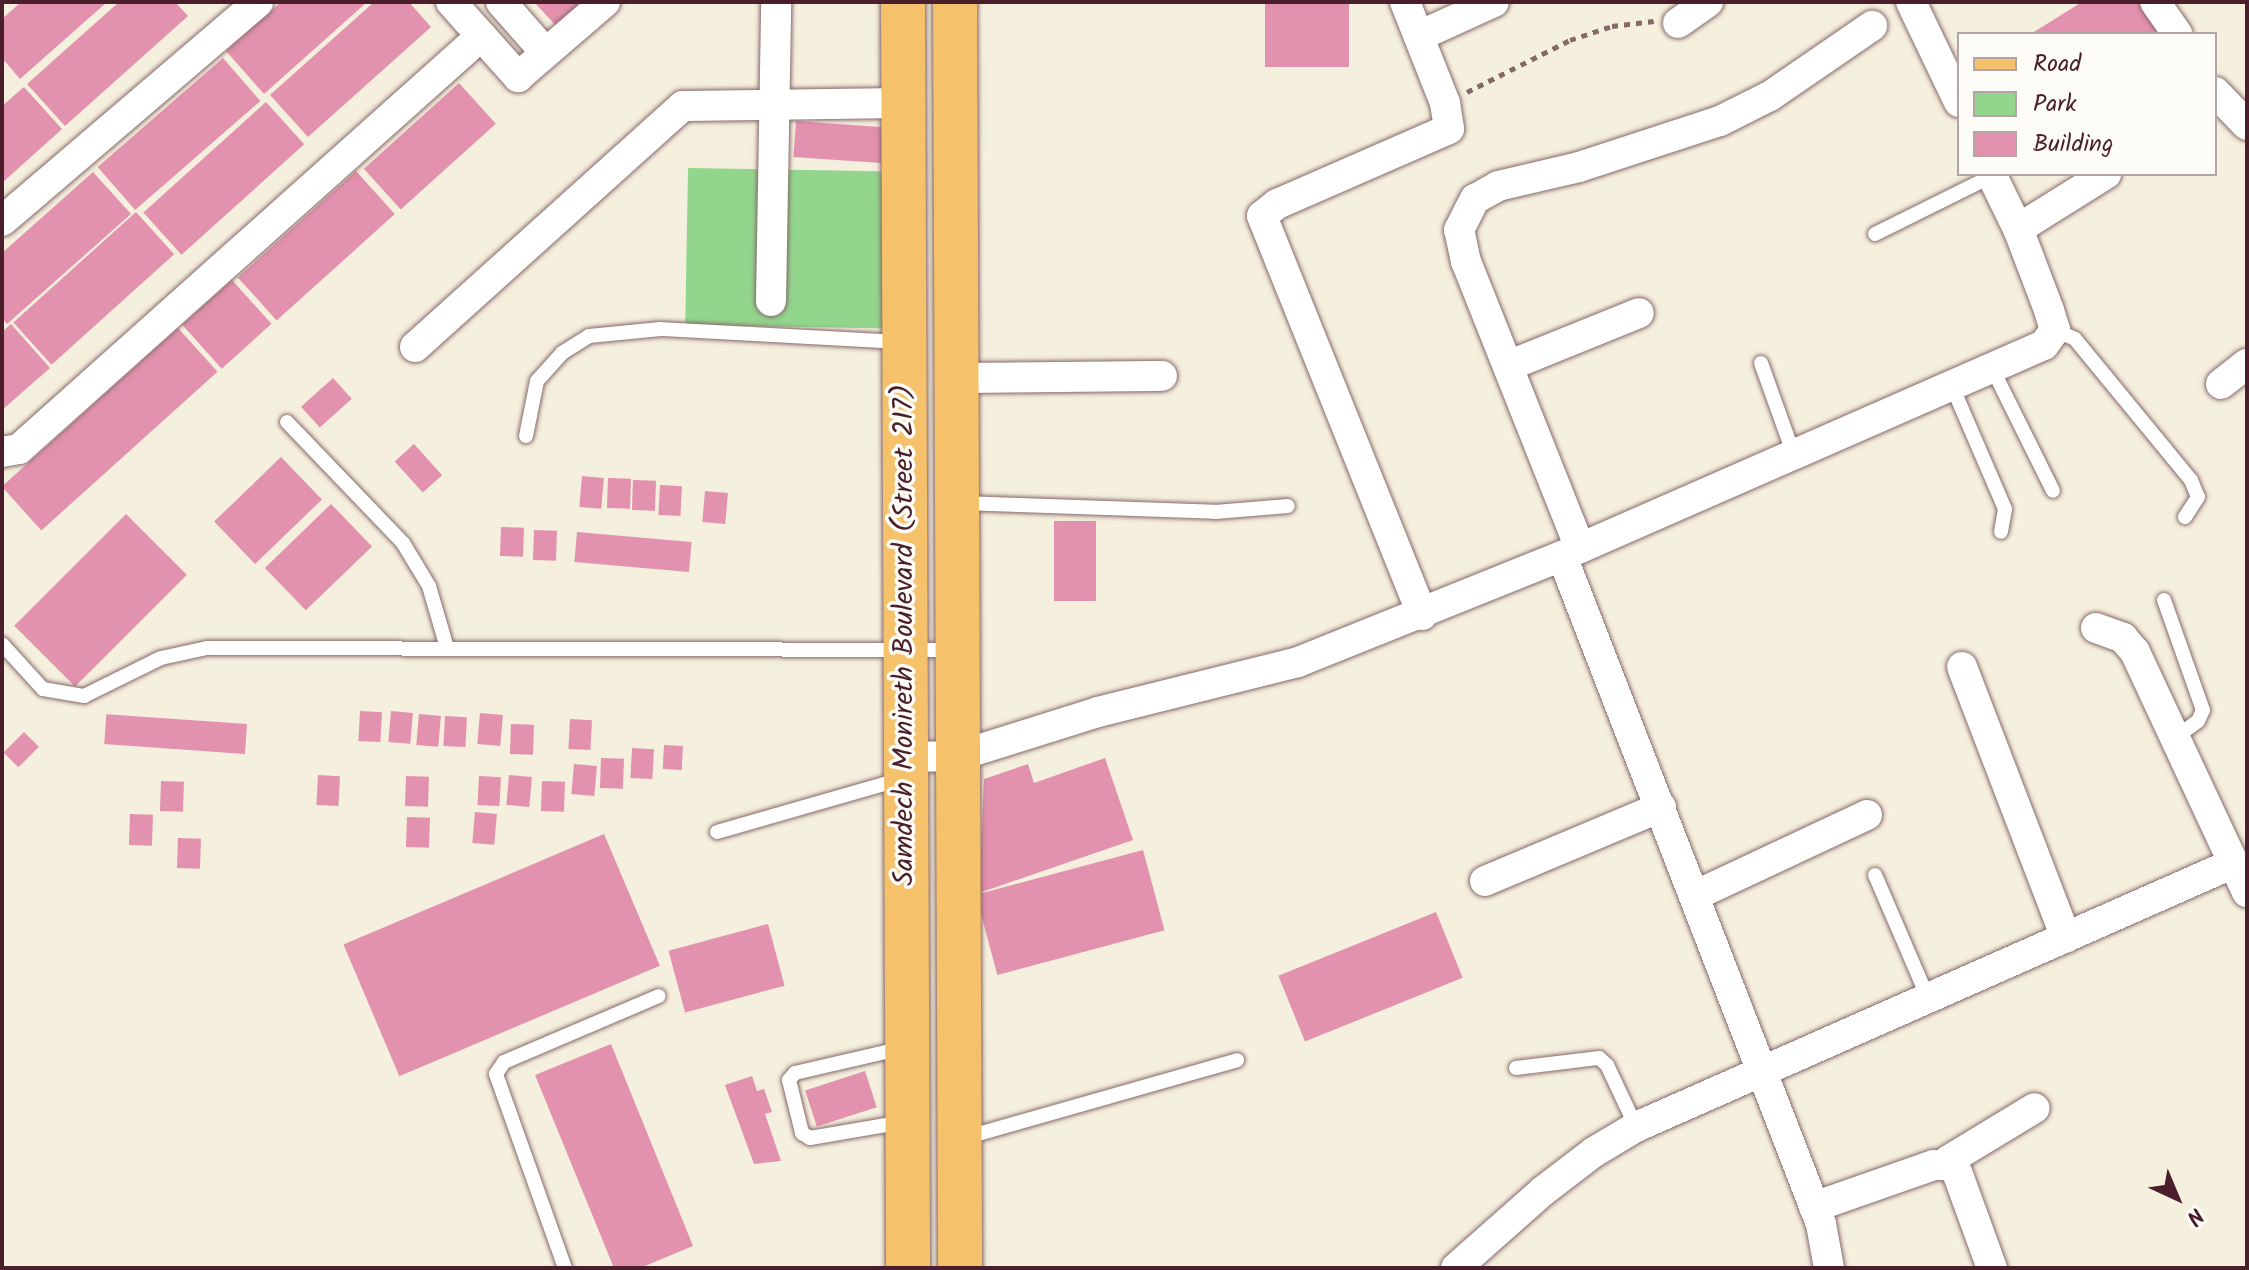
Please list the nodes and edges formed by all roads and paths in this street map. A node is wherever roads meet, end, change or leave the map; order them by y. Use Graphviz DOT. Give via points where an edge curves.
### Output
graph roads {
  1 [pos="258,2"];
  2 [pos="451,2"];
  3 [pos="501,2"];
  4 [pos="605,2"];
  5 [pos="776,2"];
  6 [pos="903,2"];
  7 [pos="955,2"];
  8 [pos="1405,2"];
  9 [pos="1494,2"];
  10 [pos="1708,2"];
  11 [pos="1911,2"];
  12 [pos="2155,2"];
  13 [pos="1678,23"];
  14 [pos="1872,26"];
  15 [pos="2176,32"];
  16 [pos="481,36"];
  17 [pos="1419,36"];
  18 [pos="545,52"];
  19 [pos="1957,98"];
  20 [pos="2217,100"];
  21 [pos="903,103"];
  22 [pos="1445,103"];
  23 [pos="776,104"];
  24 [pos="2247,125"];
  25 [pos="1989,176"];
  26 [pos="1992,176"];
  27 [pos="2103,176"];
  28 [pos="2,221"];
  29 [pos="2018,229"];
  30 [pos="1875,234"];
  31 [pos="771,301"];
  32 [pos="1639,313"];
  33 [pos="2055,330"];
  34 [pos="904,342"];
  35 [pos="415,347"];
  36 [pos="1761,363"];
  37 [pos="2247,364"];
  38 [pos="1508,366"];
  39 [pos="1992,368"];
  40 [pos="1162,376"];
  41 [pos="957,378"];
  42 [pos="2221,384"];
  43 [pos="1952,386"];
  44 [pos="287,422"];
  45 [pos="526,436"];
  46 [pos="2,452"];
  47 [pos="1795,456"];
  48 [pos="2053,491"];
  49 [pos="957,503"];
  50 [pos="1288,506"];
  51 [pos="2185,517"];
  52 [pos="2001,532"];
  53 [pos="1571,552"];
  54 [pos="2164,600"];
  55 [pos="1422,615"];
  56 [pos="2096,628"];
  57 [pos="2,644"];
  58 [pos="447,648"];
  59 [pos="905,648"];
  60 [pos="958,650"];
  61 [pos="1962,667"];
  62 [pos="2175,738"];
  63 [pos="958,756"];
  64 [pos="906,768"];
  65 [pos="1661,807"];
  66 [pos="1867,815"];
  67 [pos="717,832"];
  68 [pos="2234,863"];
  69 [pos="1875,875"];
  70 [pos="1485,881"];
  71 [pos="2247,892"];
  72 [pos="1694,896"];
  73 [pos="2066,938"];
  74 [pos="659,996"];
  75 [pos="1928,998"];
  76 [pos="907,1047"];
  77 [pos="1237,1060"];
  78 [pos="1516,1068"];
  79 [pos="1760,1071"];
  80 [pos="2035,1108"];
  81 [pos="907,1121"];
  82 [pos="1636,1127"];
  83 [pos="959,1140"];
  84 [pos="1948,1165"];
  85 [pos="1814,1207"];
  86 [pos="565,1268"];
  87 [pos="908,1268"];
  88 [pos="960,1268"];
  89 [pos="1456,1268"];
  90 [pos="1829,1268"];
  91 [pos="1992,1268"];
  1 -- 28 [label="street"];
  2 -- 16 [label="street"];
  3 -- 18 [label="street"];
  4 -- 18 [label="street"];
  5 -- 23 [label="street"];
  6 -- 21 [label="main road, Samdech Monireth Boulevard (Street 217)"];
  7 -- 41 [label="main road, Samdech Monireth Boulevard (Street 217)"];
  8 -- 17 [label="street"];
  9 -- 17 [label="street"];
  10 -- 13 [label="street"];
  11 -- 19 [label="street"];
  12 -- 15 [label="street"];
  13 -- 22 [label="path" via="1612,26 1570,40"];
  14 -- 38 [label="street" via="1770,96 1720,121 1579,167 1498,186 1475,199 1459,230 1466,262"];
  16 -- 18 [label="street" via="518,77"];
  16 -- 46 [label="street" via="19,449"];
  17 -- 22 [label="street"];
  20 -- 24 [label="street"];
  21 -- 23 [label="street"];
  21 -- 34 [label="main road, Samdech Monireth Boulevard (Street 217)"];
  22 -- 55 [label="street" via="1448,130 1277,204 1262,216"];
  23 -- 31 [label="street"];
  23 -- 35 [label="street" via="683,106"];
  25 -- 30 [label="lane"];
  26 -- 29 [label="street"];
  27 -- 29 [label="street"];
  29 -- 33 [label="street"];
  32 -- 38 [label="street"];
  33 -- 39 [label="street" via="2044,345"];
  33 -- 51 [label="lane" via="2075,339 2191,480 2198,497"];
  34 -- 45 [label="lane" via="661,329 589,336 562,353 537,381"];
  34 -- 59 [label="main road, Samdech Monireth Boulevard (Street 217)"];
  36 -- 47 [label="lane"];
  37 -- 42 [label="street"];
  38 -- 53 [label="street"];
  39 -- 43 [label="street"];
  39 -- 48 [label="lane"];
  40 -- 41 [label="street"];
  41 -- 49 [label="main road, Samdech Monireth Boulevard (Street 217)"];
  43 -- 47 [label="street"];
  43 -- 52 [label="lane" via="2005,509"];
  44 -- 58 [label="lane" via="403,543 429,586"];
  47 -- 53 [label="street"];
  49 -- 50 [label="lane" via="1215,512"];
  49 -- 60 [label="main road, Samdech Monireth Boulevard (Street 217)"];
  53 -- 55 [label="street"];
  53 -- 65 [label="street"];
  54 -- 62 [label="lane" via="2203,710 2198,721"];
  55 -- 63 [label="street" via="1298,662 1098,712"];
  56 -- 62 [label="street" via="2128,642"];
  57 -- 58 [label="lane" via="43,689 84,696 161,658 207,648"];
  58 -- 59 [label="lane"];
  59 -- 60 [label="lane"];
  59 -- 64 [label="main road, Samdech Monireth Boulevard (Street 217)"];
  60 -- 63 [label="main road, Samdech Monireth Boulevard (Street 217)"];
  61 -- 73 [label="street"];
  62 -- 68 [label="street"];
  63 -- 64 [label="street"];
  63 -- 83 [label="main road, Samdech Monireth Boulevard (Street 217)"];
  64 -- 67 [label="lane"];
  64 -- 76 [label="main road, Samdech Monireth Boulevard (Street 217)"];
  65 -- 70 [label="street"];
  65 -- 72 [label="street"];
  66 -- 72 [label="street"];
  68 -- 71 [label="street"];
  68 -- 73 [label="street"];
  69 -- 75 [label="lane"];
  72 -- 79 [label="street"];
  73 -- 75 [label="street"];
  74 -- 86 [label="lane" via="504,1062 496,1074"];
  75 -- 79 [label="street"];
  76 -- 81 [label="main road, Samdech Monireth Boulevard (Street 217)"];
  76 -- 81 [label="lane" via="795,1073 789,1080 802,1133 810,1138"];
  77 -- 83 [label="lane"];
  78 -- 82 [label="lane" via="1599,1058"];
  79 -- 82 [label="street"];
  79 -- 85 [label="street"];
  80 -- 84 [label="street"];
  81 -- 87 [label="main road, Samdech Monireth Boulevard (Street 217)"];
  82 -- 89 [label="street" via="1543,1191"];
  83 -- 88 [label="main road, Samdech Monireth Boulevard (Street 217)"];
  84 -- 85 [label="street" via="1934,1165"];
  84 -- 91 [label="street" via="1957,1172"];
  85 -- 90 [label="street"];
}
